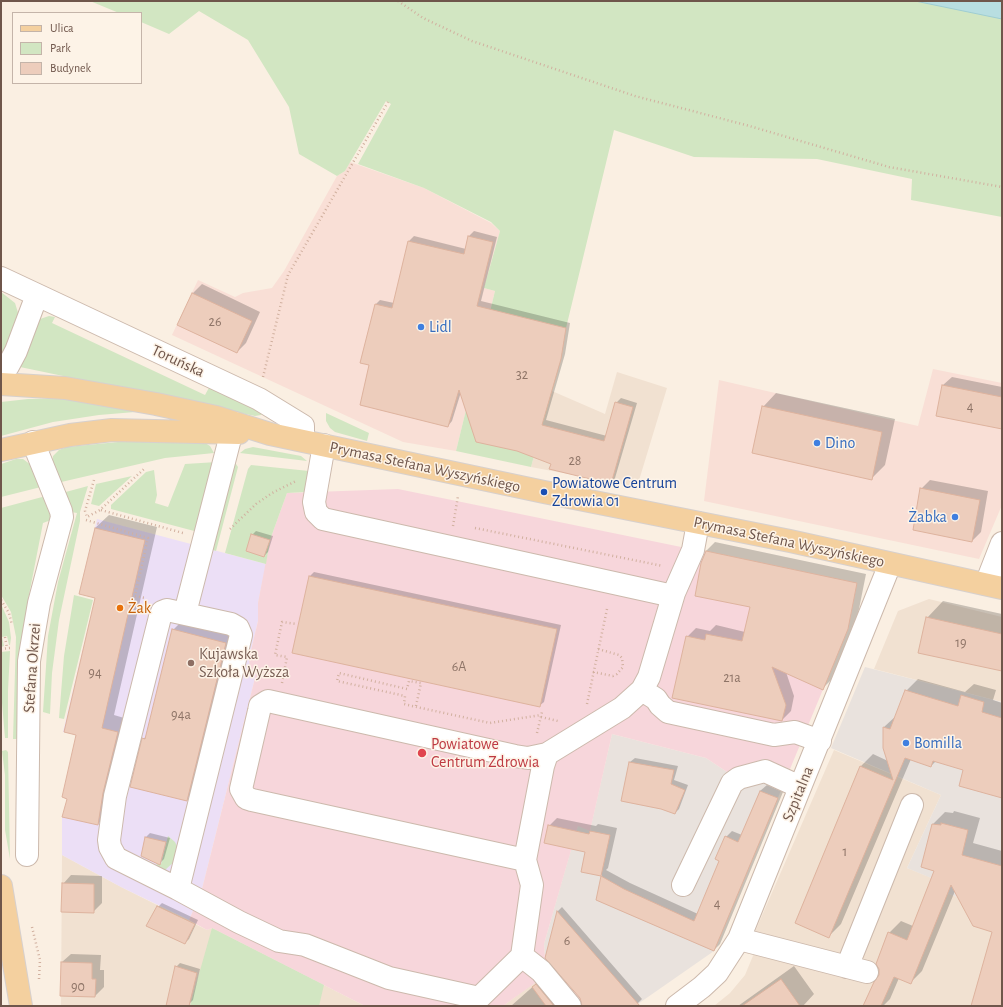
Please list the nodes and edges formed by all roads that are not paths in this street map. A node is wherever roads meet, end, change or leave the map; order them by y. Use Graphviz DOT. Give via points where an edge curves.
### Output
graph roads {
  1 [pos="1,278"];
  2 [pos="37,295"];
  3 [pos="1,372"];
  4 [pos="1,384"];
  5 [pos="233,428"];
  6 [pos="303,440"];
  7 [pos="33,442"];
  8 [pos="324,445"];
  9 [pos="1,450"];
  10 [pos="698,523"];
  11 [pos="1002,543"];
  12 [pos="890,564"];
  13 [pos="994,586"];
  14 [pos="673,596"];
  15 [pos="176,611"];
  16 [pos="642,690"];
  17 [pos="820,742"];
  18 [pos="547,754"];
  19 [pos="800,787"];
  20 [pos="912,805"];
  21 [pos="27,855"];
  22 [pos="525,860"];
  23 [pos="683,885"];
  24 [pos="1,886"];
  25 [pos="178,889"];
  26 [pos="739,939"];
  27 [pos="522,956"];
  28 [pos="21,1006"];
  29 [pos="570,1006"];
  30 [pos="677,1006"];
  1 -- 2 [label="street, Toruńska"];
  2 -- 3 [label="street" via="16,351 8,366"];
  2 -- 6 [label="street, Toruńska" via="258,399 303,426"];
  4 -- 5 [label="main road, Prymasa Stefana Wyszyńskiego" via="95,392 187,410"];
  5 -- 6 [label="main road, Prymasa Stefana Wyszyńskiego"];
  5 -- 7 [label="main road, Prymasa Stefana Wyszyńskiego" via="112,430"];
  5 -- 15 [label="street" via="215,536"];
  6 -- 8 [label="main road, Prymasa Stefana Wyszyńskiego"];
  7 -- 9 [label="main road, Prymasa Stefana Wyszyńskiego"];
  7 -- 21 [label="street, Stefana Okrzei" via="62,517 39,603 29,661"];
  8 -- 10 [label="main road, Prymasa Stefana Wyszyńskiego"];
  8 -- 14 [label="street" via="314,508 323,519"];
  10 -- 12 [label="main road, Prymasa Stefana Wyszyńskiego"];
  10 -- 14 [label="street" via="693,550"];
  11 -- 13 [label="street"];
  12 -- 13 [label="main road, Prymasa Stefana Wyszyńskiego"];
  12 -- 17 [label="street, Szpitalna"];
  14 -- 16 [label="street" via="649,677"];
  15 -- 25 [label="street" via="231,624 238,628 241,635"];
  15 -- 25 [label="street" via="162,612 160,617 115,796 109,840 116,858"];
  16 -- 17 [label="street" via="656,699 668,712 774,735 795,732"];
  16 -- 18 [label="street" via="622,708"];
  17 -- 19 [label="street, Szpitalna"];
  18 -- 22 [label="street"];
  18 -- 22 [label="street" via="528,758 515,756 268,701 260,706 241,789 246,798"];
  19 -- 23 [label="street" via="766,771 739,778 732,783"];
  19 -- 26 [label="street, Szpitalna"];
  20 -- 26 [label="street" via="857,969"];
  22 -- 27 [label="street" via="532,885"];
  24 -- 28 [label="main road"];
  25 -- 27 [label="street" via="279,941 305,945 389,978 479,998"];
  26 -- 30 [label="street, Szpitalna" via="717,973 702,988"];
  27 -- 29 [label="street" via="541,971"];
}
